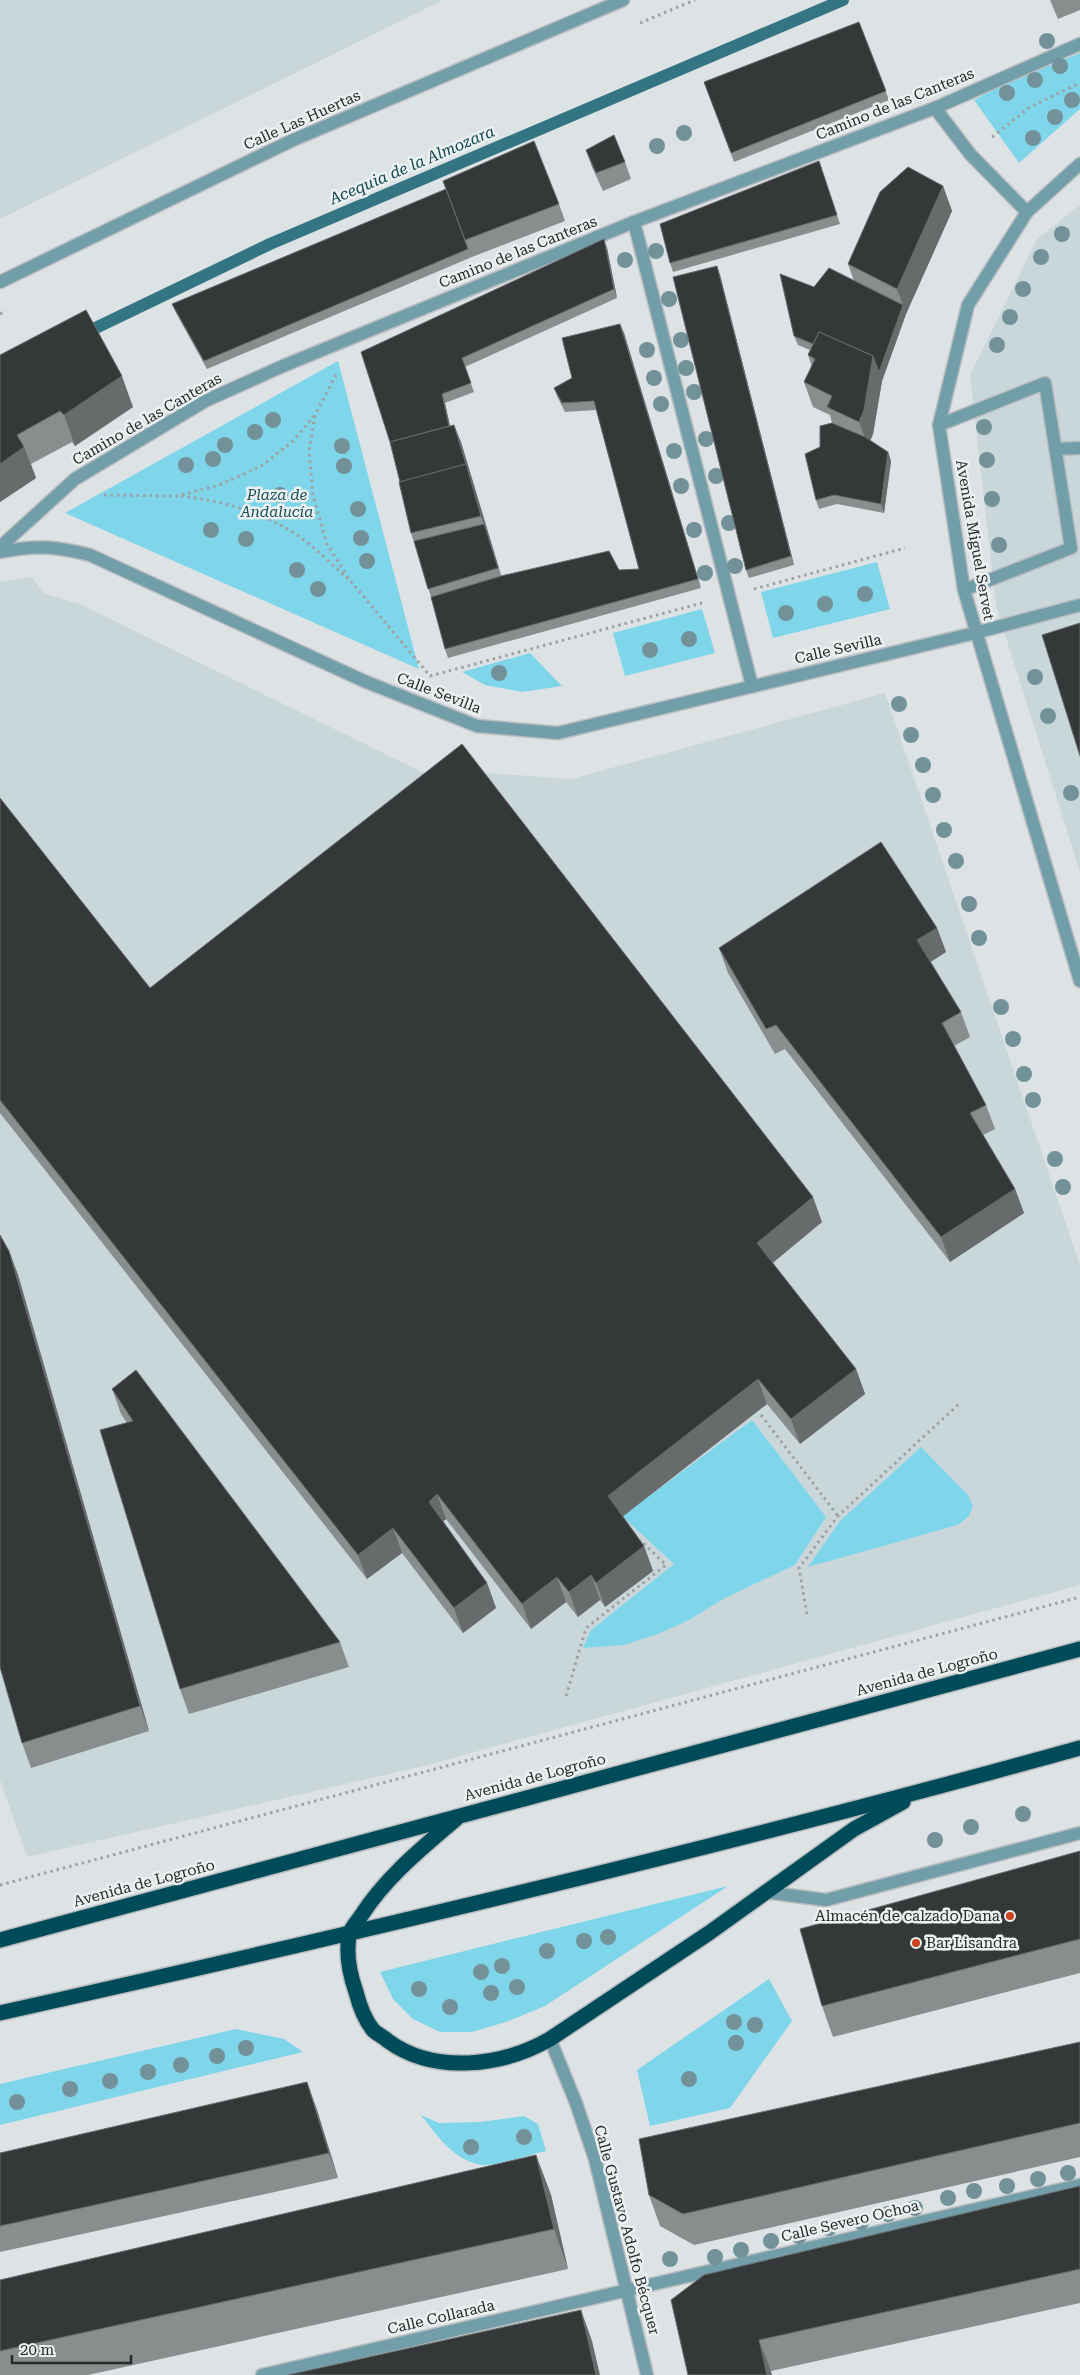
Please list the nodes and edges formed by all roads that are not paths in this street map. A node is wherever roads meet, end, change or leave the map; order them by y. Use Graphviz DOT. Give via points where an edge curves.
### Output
graph roads {
  1 [pos="623,0"];
  2 [pos="1080,44"];
  3 [pos="935,108"];
  4 [pos="1080,164"];
  5 [pos="1027,212"];
  6 [pos="634,222"];
  7 [pos="0,282"];
  8 [pos="939,424"];
  9 [pos="1055,448"];
  10 [pos="1080,448"];
  11 [pos="1076,546"];
  12 [pos="0,547"];
  13 [pos="0,552"];
  14 [pos="964,590"];
  15 [pos="1080,605"];
  16 [pos="975,632"];
  17 [pos="752,686"];
  18 [pos="1080,981"];
  19 [pos="1080,1649"];
  20 [pos="1080,1748"];
  21 [pos="920,1792"];
  22 [pos="459,1816"];
  23 [pos="1080,1833"];
  24 [pos="764,1892"];
  25 [pos="349,1934"];
  26 [pos="0,1940"];
  27 [pos="0,2012"];
  28 [pos="550,2039"];
  29 [pos="1080,2185"];
  30 [pos="627,2290"];
  31 [pos="262,2375"];
  32 [pos="647,2375"];
  1 -- 7 [label="street, Calle Las Huertas" via="293,140"];
  2 -- 3 [label="street, Camino de las Canteras"];
  3 -- 5 [label="street" via="970,154"];
  3 -- 6 [label="street, Camino de las Canteras"];
  4 -- 5 [label="street, Avenida Miguel Servet"];
  5 -- 8 [label="street, Avenida Miguel Servet" via="968,305"];
  6 -- 12 [label="street, Camino de las Canteras" via="205,401 75,479"];
  6 -- 17 [label="street"];
  8 -- 9 [label="street" via="1045,383"];
  8 -- 14 [label="street, Avenida Miguel Servet"];
  9 -- 10 [label="street"];
  9 -- 11 [label="street"];
  11 -- 14 [label="street"];
  13 -- 17 [label="street, Calle Sevilla" via="28,546 60,548 90,555 364,681 476,726 558,732"];
  14 -- 16 [label="street, Avenida Miguel Servet"];
  15 -- 16 [label="street, Calle Sevilla"];
  16 -- 17 [label="street, Calle Sevilla"];
  16 -- 18 [label="street, Avenida Miguel Servet"];
  19 -- 22 [label="highway, Avenida de Logroño"];
  20 -- 21 [label="highway"];
  21 -- 24 [label="highway" via="854,1829"];
  21 -- 25 [label="highway"];
  22 -- 25 [label="highway" via="387,1881"];
  22 -- 26 [label="highway, Avenida de Logroño"];
  23 -- 24 [label="street" via="826,1900"];
  24 -- 28 [label="highway" via="709,1933"];
  25 -- 27 [label="highway"];
  25 -- 28 [label="highway" via="350,1972 360,2006 373,2030 401,2050 430,2060 466,2063 499,2060 528,2051"];
  28 -- 30 [label="street, Calle Gustavo Adolfo Bécquer" via="595,2159"];
  29 -- 30 [label="street, Calle Severo Ochoa"];
  30 -- 31 [label="street, Calle Collarada"];
  30 -- 32 [label="street, Calle Gustavo Adolfo Bécquer"];
}
